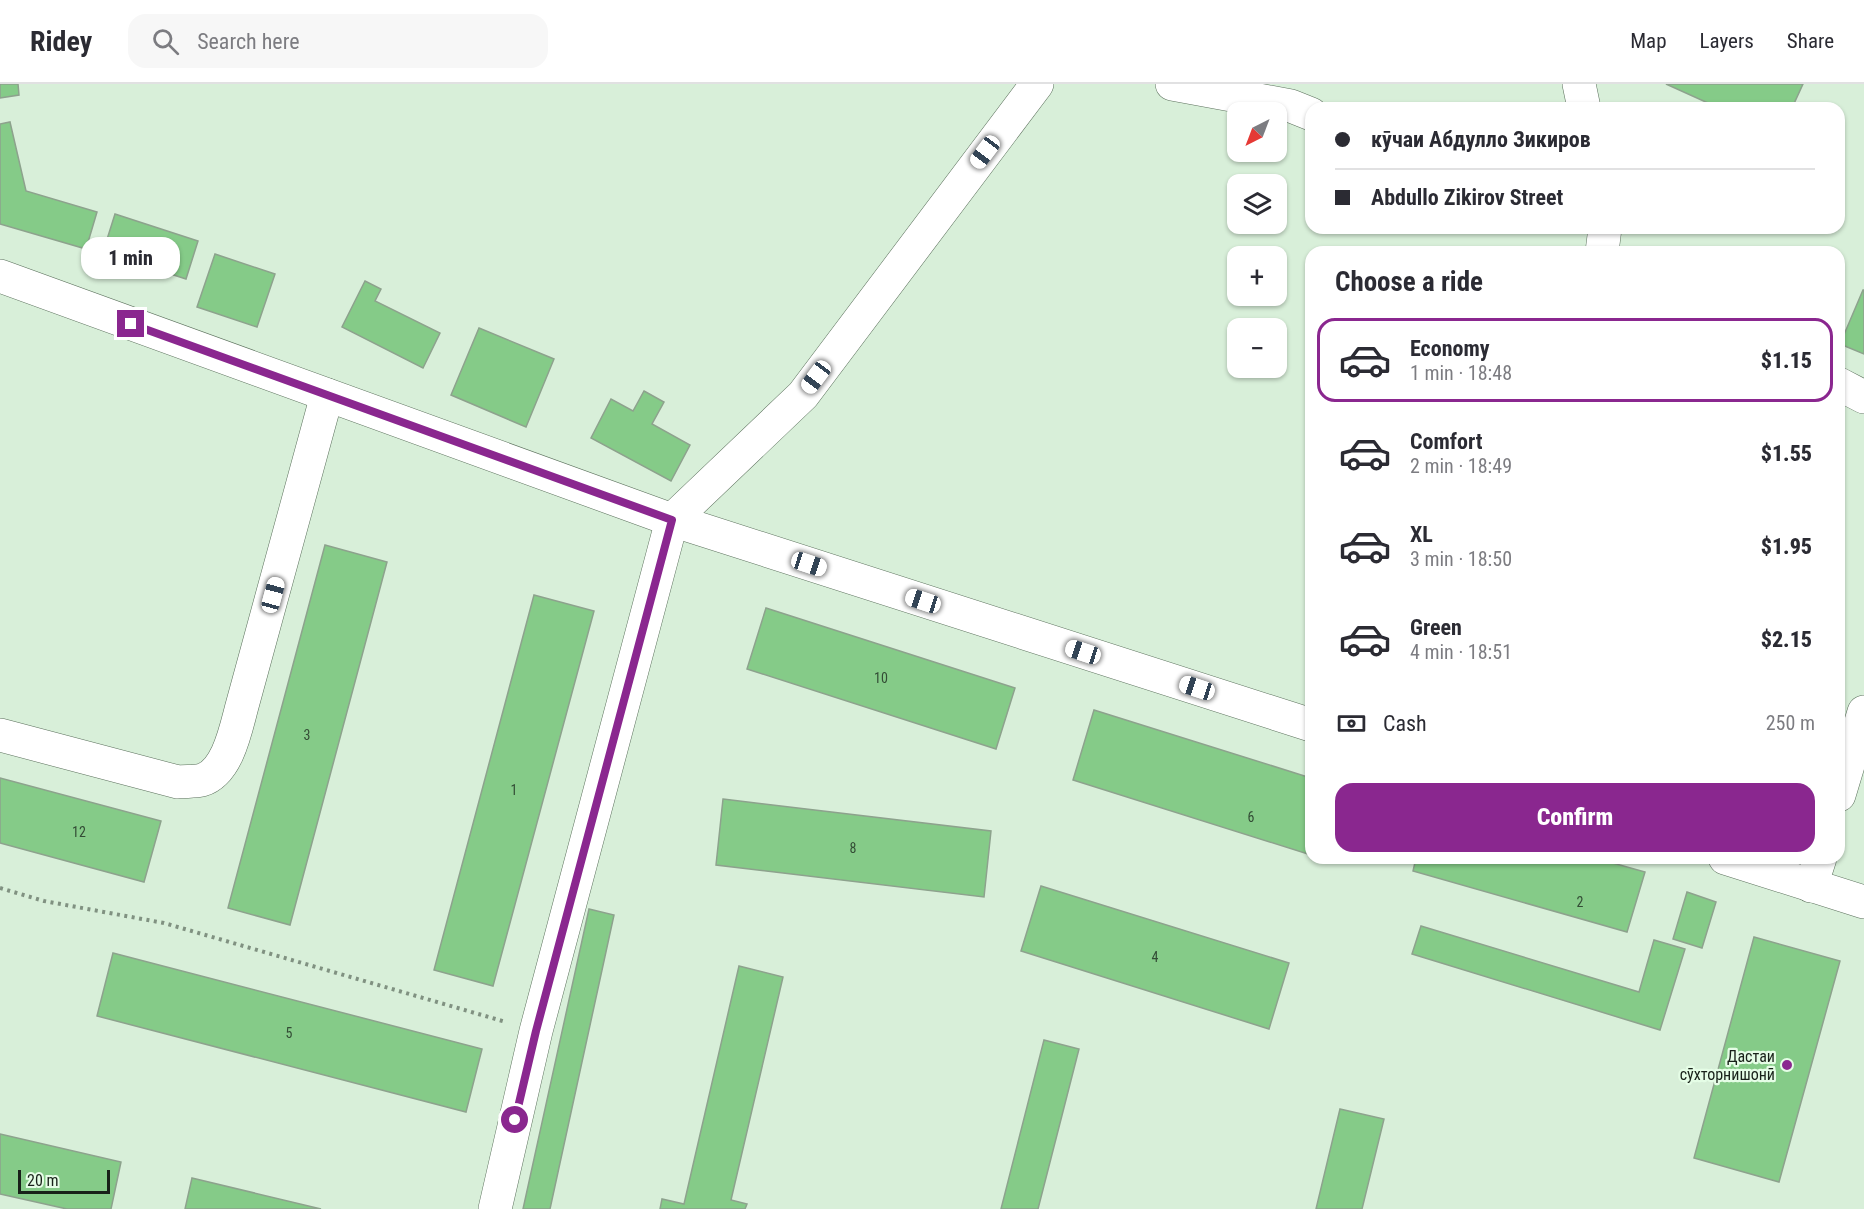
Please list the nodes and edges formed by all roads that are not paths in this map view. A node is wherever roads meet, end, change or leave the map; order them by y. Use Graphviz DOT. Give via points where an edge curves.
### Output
graph roads {
  1 [pos="1037,84"];
  2 [pos="1172,84"];
  3 [pos="1579,84"];
  4 [pos="1583,102"];
  5 [pos="1305,112"];
  6 [pos="0,276"];
  7 [pos="1845,387"];
  8 [pos="327,395"];
  9 [pos="1864,397"];
  10 [pos="672,520"];
  11 [pos="1864,712"];
  12 [pos="1305,723"];
  13 [pos="0,735"];
  14 [pos="1845,775"];
  15 [pos="1764,864"];
  16 [pos="1816,872"];
  17 [pos="1864,902"];
  18 [pos="495,1209"];
  1 -- 10 [label="street" via="803,395"];
  2 -- 5 [label="street"];
  3 -- 4 [label="street"];
  6 -- 8 [label="street"];
  7 -- 9 [label="street"];
  8 -- 10 [label="street"];
  8 -- 13 [label="street" via="242,706 228,752 217,770 204,779 178,782"];
  10 -- 12 [label="street"];
  10 -- 18 [label="street" via="536,1031"];
  11 -- 14 [label="street"];
  15 -- 16 [label="street"];
  16 -- 17 [label="street"];
}
